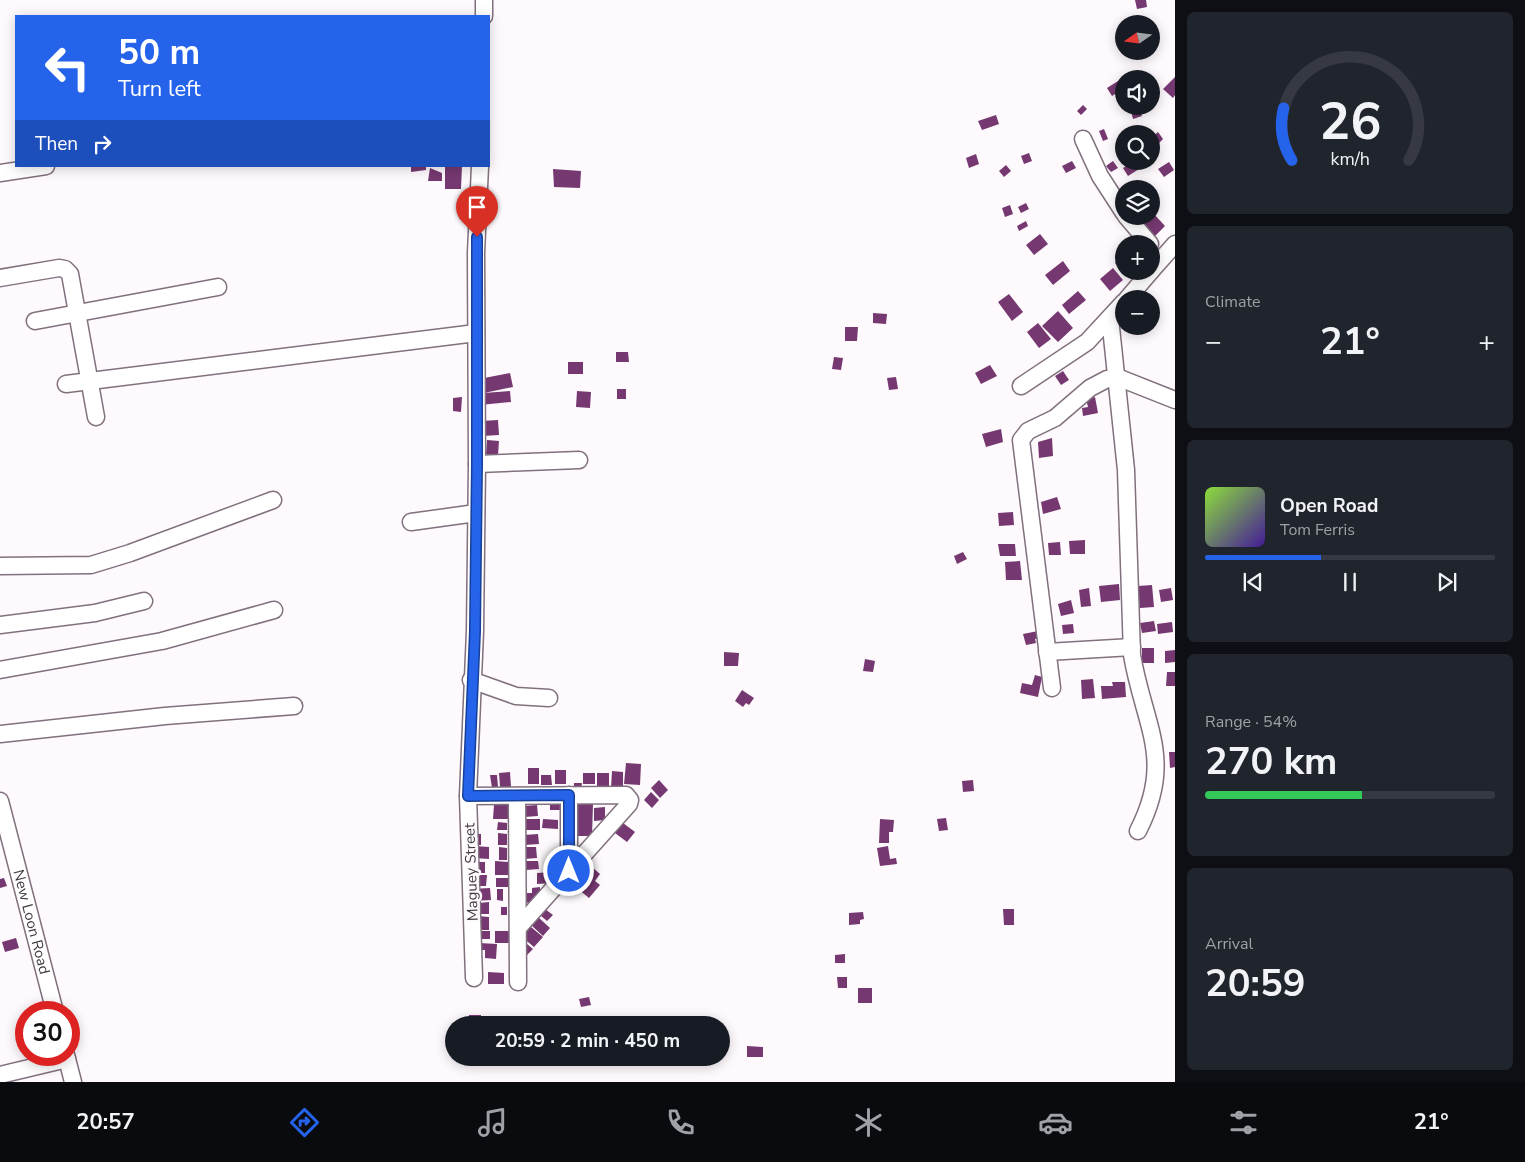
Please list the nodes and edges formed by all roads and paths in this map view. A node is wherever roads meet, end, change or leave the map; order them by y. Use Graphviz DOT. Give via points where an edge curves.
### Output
graph roads {
  1 [pos="484,0"];
  2 [pos="484,15"];
  3 [pos="1083,139"];
  4 [pos="39,167"];
  5 [pos="480,167"];
  6 [pos="0,173"];
  7 [pos="1115,199"];
  8 [pos="1134,225"];
  9 [pos="1143,235"];
  10 [pos="1170,250"];
  11 [pos="1160,261"];
  12 [pos="0,278"];
  13 [pos="1143,280"];
  14 [pos="218,287"];
  15 [pos="1135,290"];
  16 [pos="1115,312"];
  17 [pos="78,313"];
  18 [pos="1110,318"];
  19 [pos="35,321"];
  20 [pos="476,333"];
  21 [pos="1117,377"];
  22 [pos="90,382"];
  23 [pos="66,384"];
  24 [pos="1021,386"];
  25 [pos="1175,400"];
  26 [pos="96,417"];
  27 [pos="579,460"];
  28 [pos="477,464"];
  29 [pos="272,500"];
  30 [pos="476,513"];
  31 [pos="412,522"];
  32 [pos="0,566"];
  33 [pos="144,601"];
  34 [pos="274,610"];
  35 [pos="0,625"];
  36 [pos="1132,647"];
  37 [pos="1048,652"];
  38 [pos="0,670"];
  39 [pos="471,680"];
  40 [pos="1052,688"];
  41 [pos="549,698"];
  42 [pos="294,706"];
  43 [pos="0,734"];
  44 [pos="569,795"];
  45 [pos="468,796"];
  46 [pos="517,796"];
  47 [pos="0,801"];
  48 [pos="1138,831"];
  49 [pos="569,871"];
  50 [pos="518,928"];
  51 [pos="474,978"];
  52 [pos="518,982"];
  53 [pos="52,1001"];
  54 [pos="34,1066"];
  55 [pos="69,1066"];
  56 [pos="0,1075"];
  57 [pos="73,1082"];
  1 -- 2 [label="street"];
  3 -- 7 [label="street"];
  4 -- 6 [label="street"];
  5 -- 20 [label="street, Maguey Street"];
  8 -- 9 [label="street"];
  10 -- 11 [label="street"];
  12 -- 17 [label="street" via="52,268 65,269 72,281"];
  13 -- 15 [label="street"];
  14 -- 17 [label="street"];
  16 -- 18 [label="street"];
  17 -- 19 [label="street"];
  17 -- 22 [label="street"];
  18 -- 21 [label="street"];
  18 -- 24 [label="street" via="1073,354"];
  20 -- 22 [label="street"];
  20 -- 28 [label="street, Maguey Street"];
  21 -- 25 [label="street"];
  21 -- 36 [label="street" via="1126,470"];
  21 -- 37 [label="street" via="1090,388 1055,418 1028,431 1021,440"];
  22 -- 23 [label="street"];
  22 -- 26 [label="street"];
  27 -- 28 [label="street"];
  28 -- 30 [label="street, Maguey Street"];
  29 -- 32 [label="street" via="91,565"];
  30 -- 31 [label="street"];
  30 -- 39 [label="street, Maguey Street" via="475,631"];
  33 -- 35 [label="street" via="88,614"];
  34 -- 38 [label="street" via="162,641"];
  36 -- 37 [label="street"];
  36 -- 48 [label="street" via="1135,672 1157,741 1160,768 1154,801"];
  37 -- 40 [label="street"];
  39 -- 41 [label="street" via="516,696"];
  39 -- 45 [label="street, Maguey Street"];
  42 -- 43 [label="street"];
  44 -- 46 [label="street"];
  44 -- 49 [label="street"];
  44 -- 49 [label="street" via="626,795 630,802"];
  45 -- 46 [label="street"];
  45 -- 51 [label="street, Maguey Street"];
  46 -- 50 [label="street"];
  47 -- 53 [label="street, New Loon Road"];
  49 -- 50 [label="street"];
  50 -- 52 [label="street"];
  54 -- 56 [label="street"];
  55 -- 57 [label="street"];
}
